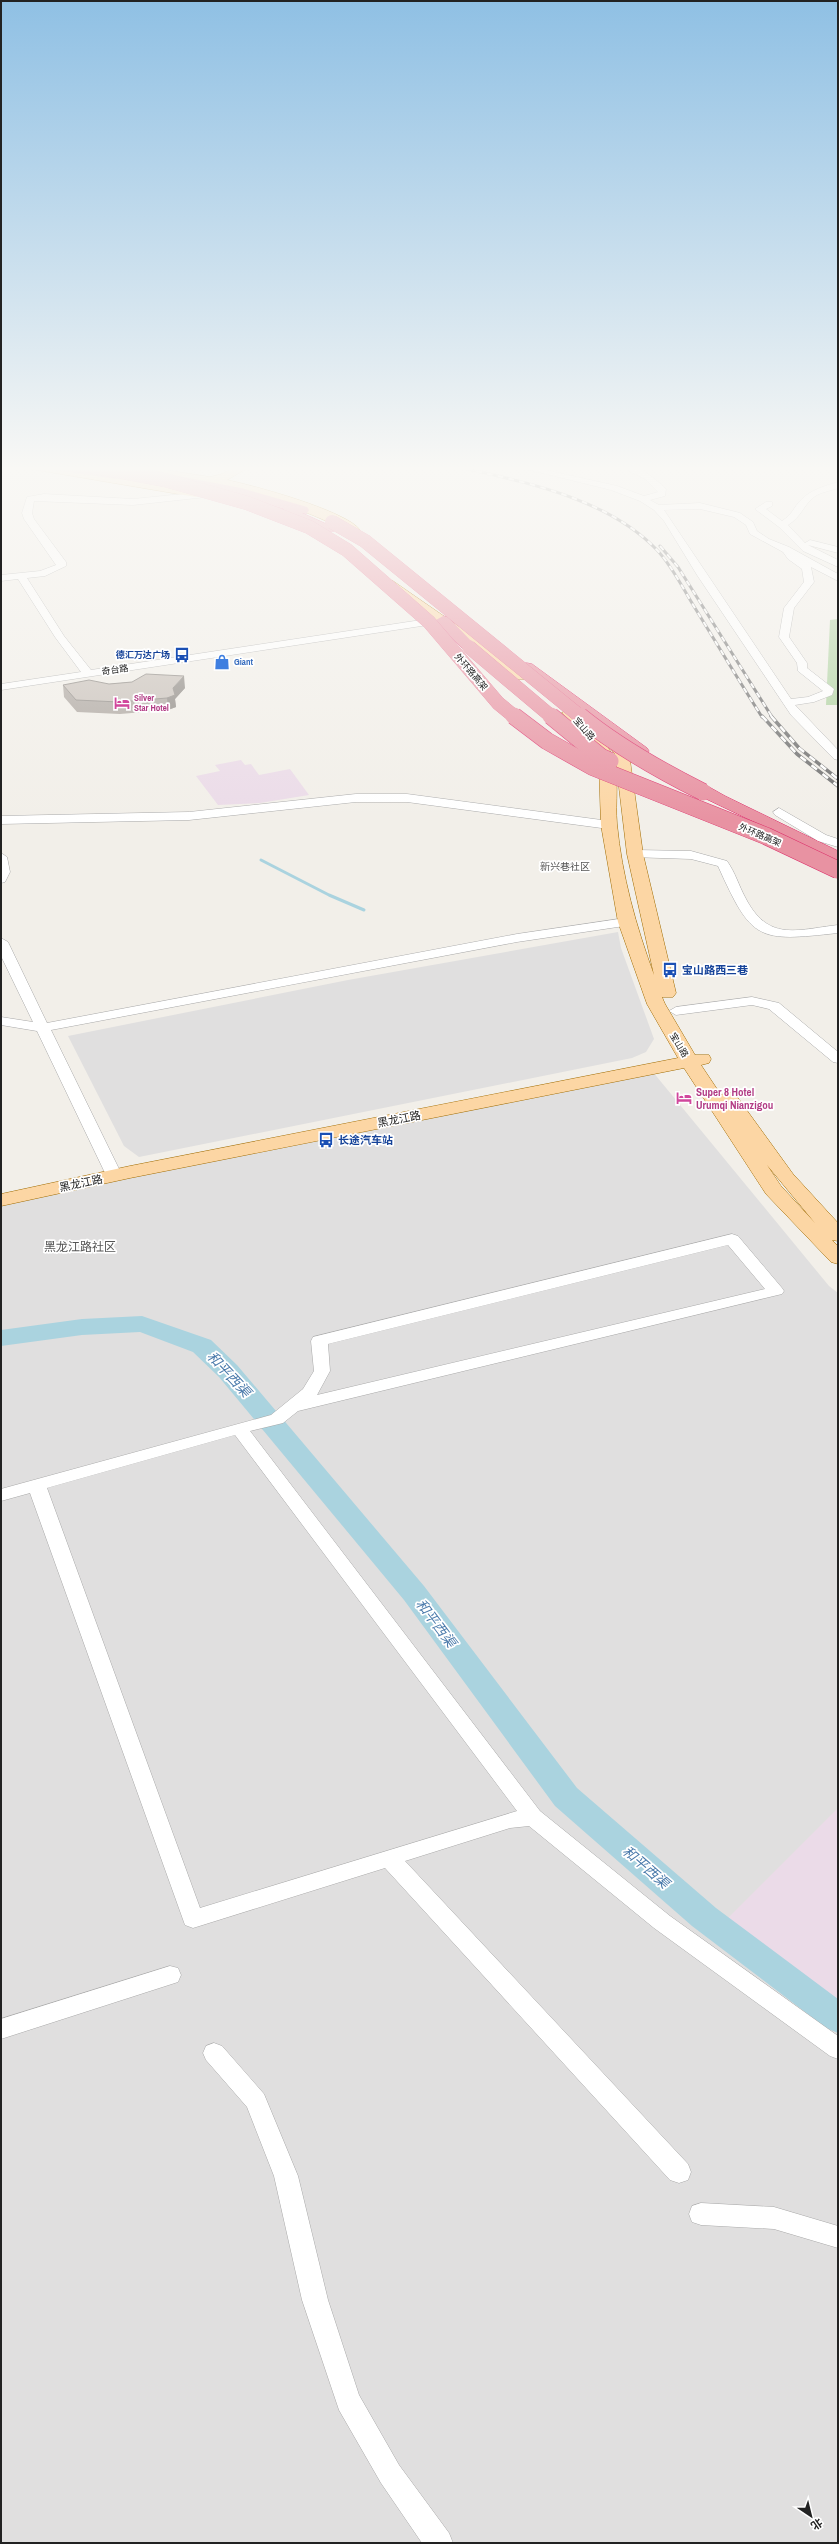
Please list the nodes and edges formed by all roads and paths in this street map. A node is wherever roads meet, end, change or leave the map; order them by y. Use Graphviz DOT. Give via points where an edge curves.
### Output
graph roads {
  1 [pos="27,585"];
  2 [pos="387,585"];
  3 [pos="392,585"];
  4 [pos="394,585"];
  5 [pos="405,585"];
  6 [pos="427,585"];
  7 [pos="709,585"];
  8 [pos="807,585"];
  9 [pos="442,620"];
  10 [pos="515,659"];
  11 [pos="88,674"];
  12 [pos="1,687"];
  13 [pos="788,703"];
  14 [pos="838,757"];
  15 [pos="696,794"];
  16 [pos="719,799"];
  17 [pos="779,812"];
  18 [pos="1,820"];
  19 [pos="609,825"];
  20 [pos="838,843"];
  21 [pos="635,854"];
  22 [pos="838,856"];
  23 [pos="1,857"];
  24 [pos="838,865"];
  25 [pos="838,870"];
  26 [pos="1,880"];
  27 [pos="626,922"];
  28 [pos="838,929"];
  29 [pos="1,942"];
  30 [pos="676,1011"];
  31 [pos="1,1021"];
  32 [pos="42,1028"];
  33 [pos="670,1030"];
  34 [pos="694,1057"];
  35 [pos="838,1059"];
  36 [pos="651,1065"];
  37 [pos="710,1093"];
  38 [pos="113,1172"];
  39 [pos="1,1192"];
  40 [pos="1,1200"];
  41 [pos="838,1235"];
  42 [pos="838,1258"];
  43 [pos="294,1406"];
  44 [pos="240,1428"];
  45 [pos="37,1486"];
  46 [pos="1,1495"];
  47 [pos="533,1817"];
  48 [pos="390,1859"];
  49 [pos="170,1975"];
  50 [pos="1,2028"];
  51 [pos="838,2049"];
  52 [pos="214,2053"];
  53 [pos="679,2172"];
  54 [pos="701,2214"];
  55 [pos="838,2237"];
  56 [pos="439,2543"];
  1 -- 11 [label="street" via="60,637"];
  2 -- 25 [label="highway, 外环路高架, bridge" via="429,622 498,703 548,741 593,767 766,836"];
  3 -- 9 [label="main road, 宝山路"];
  4 -- 24 [label="highway, 外环路高架, bridge" via="433,618 461,656 500,699 550,737 595,762 767,831"];
  5 -- 15 [label="highway" via="593,740 641,771"];
  6 -- 10 [label="main road, 宝山路"];
  7 -- 13 [label="street"];
  8 -- 13 [label="street" via="788,608 784,637 802,664 802,669 829,689 828,693 821,697"];
  9 -- 11 [label="street, 奇台路"];
  9 -- 15 [label="highway, bridge" via="469,647 601,757"];
  9 -- 19 [label="main road, 宝山路" via="497,657 580,722 604,754 607,766"];
  10 -- 16 [label="highway, bridge" via="646,754"];
  10 -- 21 [label="main road, 宝山路" via="590,719 622,752"];
  11 -- 12 [label="street, 奇台路"];
  13 -- 14 [label="street"];
  15 -- 16 [label="highway"];
  15 -- 24 [label="highway"];
  16 -- 22 [label="highway"];
  17 -- 20 [label="street" via="822,838"];
  18 -- 19 [label="street" via="189,816 356,798 407,798"];
  19 -- 27 [label="main road, 宝山路"];
  21 -- 28 [label="street" via="696,855 723,864 745,911 766,933 785,936"];
  21 -- 30 [label="main road, 宝山路" via="662,977"];
  23 -- 26 [label="street" via="4,872"];
  27 -- 32 [label="street" via="517,938"];
  27 -- 33 [label="main road, 宝山路" via="656,1004"];
  29 -- 32 [label="street"];
  30 -- 34 [label="main road, 宝山路"];
  30 -- 35 [label="street" via="752,1002 774,1006"];
  31 -- 32 [label="street"];
  32 -- 38 [label="street"];
  33 -- 34 [label="main road, 宝山路"];
  33 -- 36 [label="main road" via="663,1050"];
  34 -- 36 [label="main road, 黑龙江路"];
  34 -- 37 [label="main road, 宝山路"];
  34 -- 41 [label="main road, 宝山路" via="729,1099 786,1178"];
  36 -- 37 [label="main road"];
  36 -- 38 [label="main road, 黑龙江路"];
  37 -- 42 [label="main road, 宝山路" via="773,1190"];
  38 -- 39 [label="main road, 黑龙江路"];
  38 -- 40 [label="main road, 黑龙江路"];
  43 -- 43 [label="street" via="559,1343 776,1291 732,1239 319,1340 322,1371 310,1392"];
  43 -- 44 [label="street" via="277,1419"];
  44 -- 45 [label="street"];
  44 -- 47 [label="street"];
  45 -- 46 [label="street"];
  45 -- 48 [label="street" via="193,1919"];
  47 -- 48 [label="street" via="510,1820"];
  47 -- 51 [label="street" via="662,1922"];
  48 -- 53 [label="street"];
  49 -- 50 [label="street"];
  52 -- 56 [label="street" via="256,2101 286,2176 315,2300 348,2401 390,2474"];
  54 -- 55 [label="street" via="774,2218"];
}
